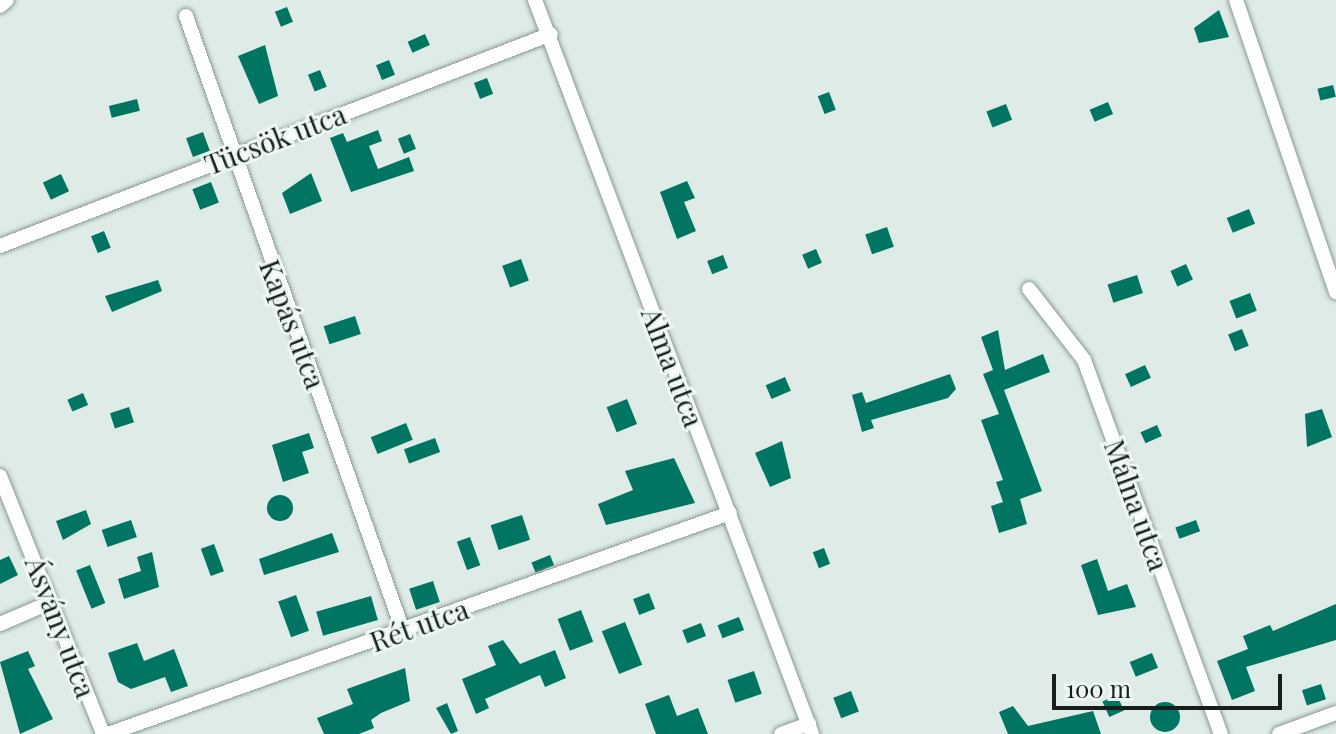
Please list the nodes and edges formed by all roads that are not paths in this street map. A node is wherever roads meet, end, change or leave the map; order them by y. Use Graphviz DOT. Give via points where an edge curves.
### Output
graph roads {
  1 [pos="7,0"];
  2 [pos="535,0"];
  3 [pos="1236,0"];
  4 [pos="0,6"];
  5 [pos="186,16"];
  6 [pos="551,34"];
  7 [pos="231,156"];
  8 [pos="0,246"];
  9 [pos="1029,289"];
  10 [pos="1336,292"];
  11 [pos="0,476"];
  12 [pos="730,513"];
  13 [pos="49,603"];
  14 [pos="0,624"];
  15 [pos="403,631"];
  16 [pos="1336,713"];
  17 [pos="811,729"];
  18 [pos="105,734"];
  19 [pos="781,734"];
  20 [pos="1221,734"];
  21 [pos="1279,734"];
  1 -- 4 [label="street"];
  2 -- 6 [label="street, Alma utca"];
  3 -- 10 [label="street"];
  5 -- 7 [label="street, Kapás utca"];
  6 -- 7 [label="street, Tücsök utca"];
  6 -- 12 [label="street, Alma utca" via="575,116"];
  7 -- 8 [label="street, Tücsök utca"];
  7 -- 15 [label="street, Kapás utca"];
  9 -- 20 [label="street, Málna utca" via="1084,360"];
  11 -- 13 [label="street, Ásvány utca"];
  12 -- 15 [label="street, Rét utca"];
  12 -- 17 [label="street, Alma utca"];
  13 -- 14 [label="street"];
  13 -- 18 [label="street, Ásvány utca"];
  15 -- 18 [label="street, Rét utca"];
  16 -- 21 [label="street"];
  17 -- 19 [label="street"];
}
